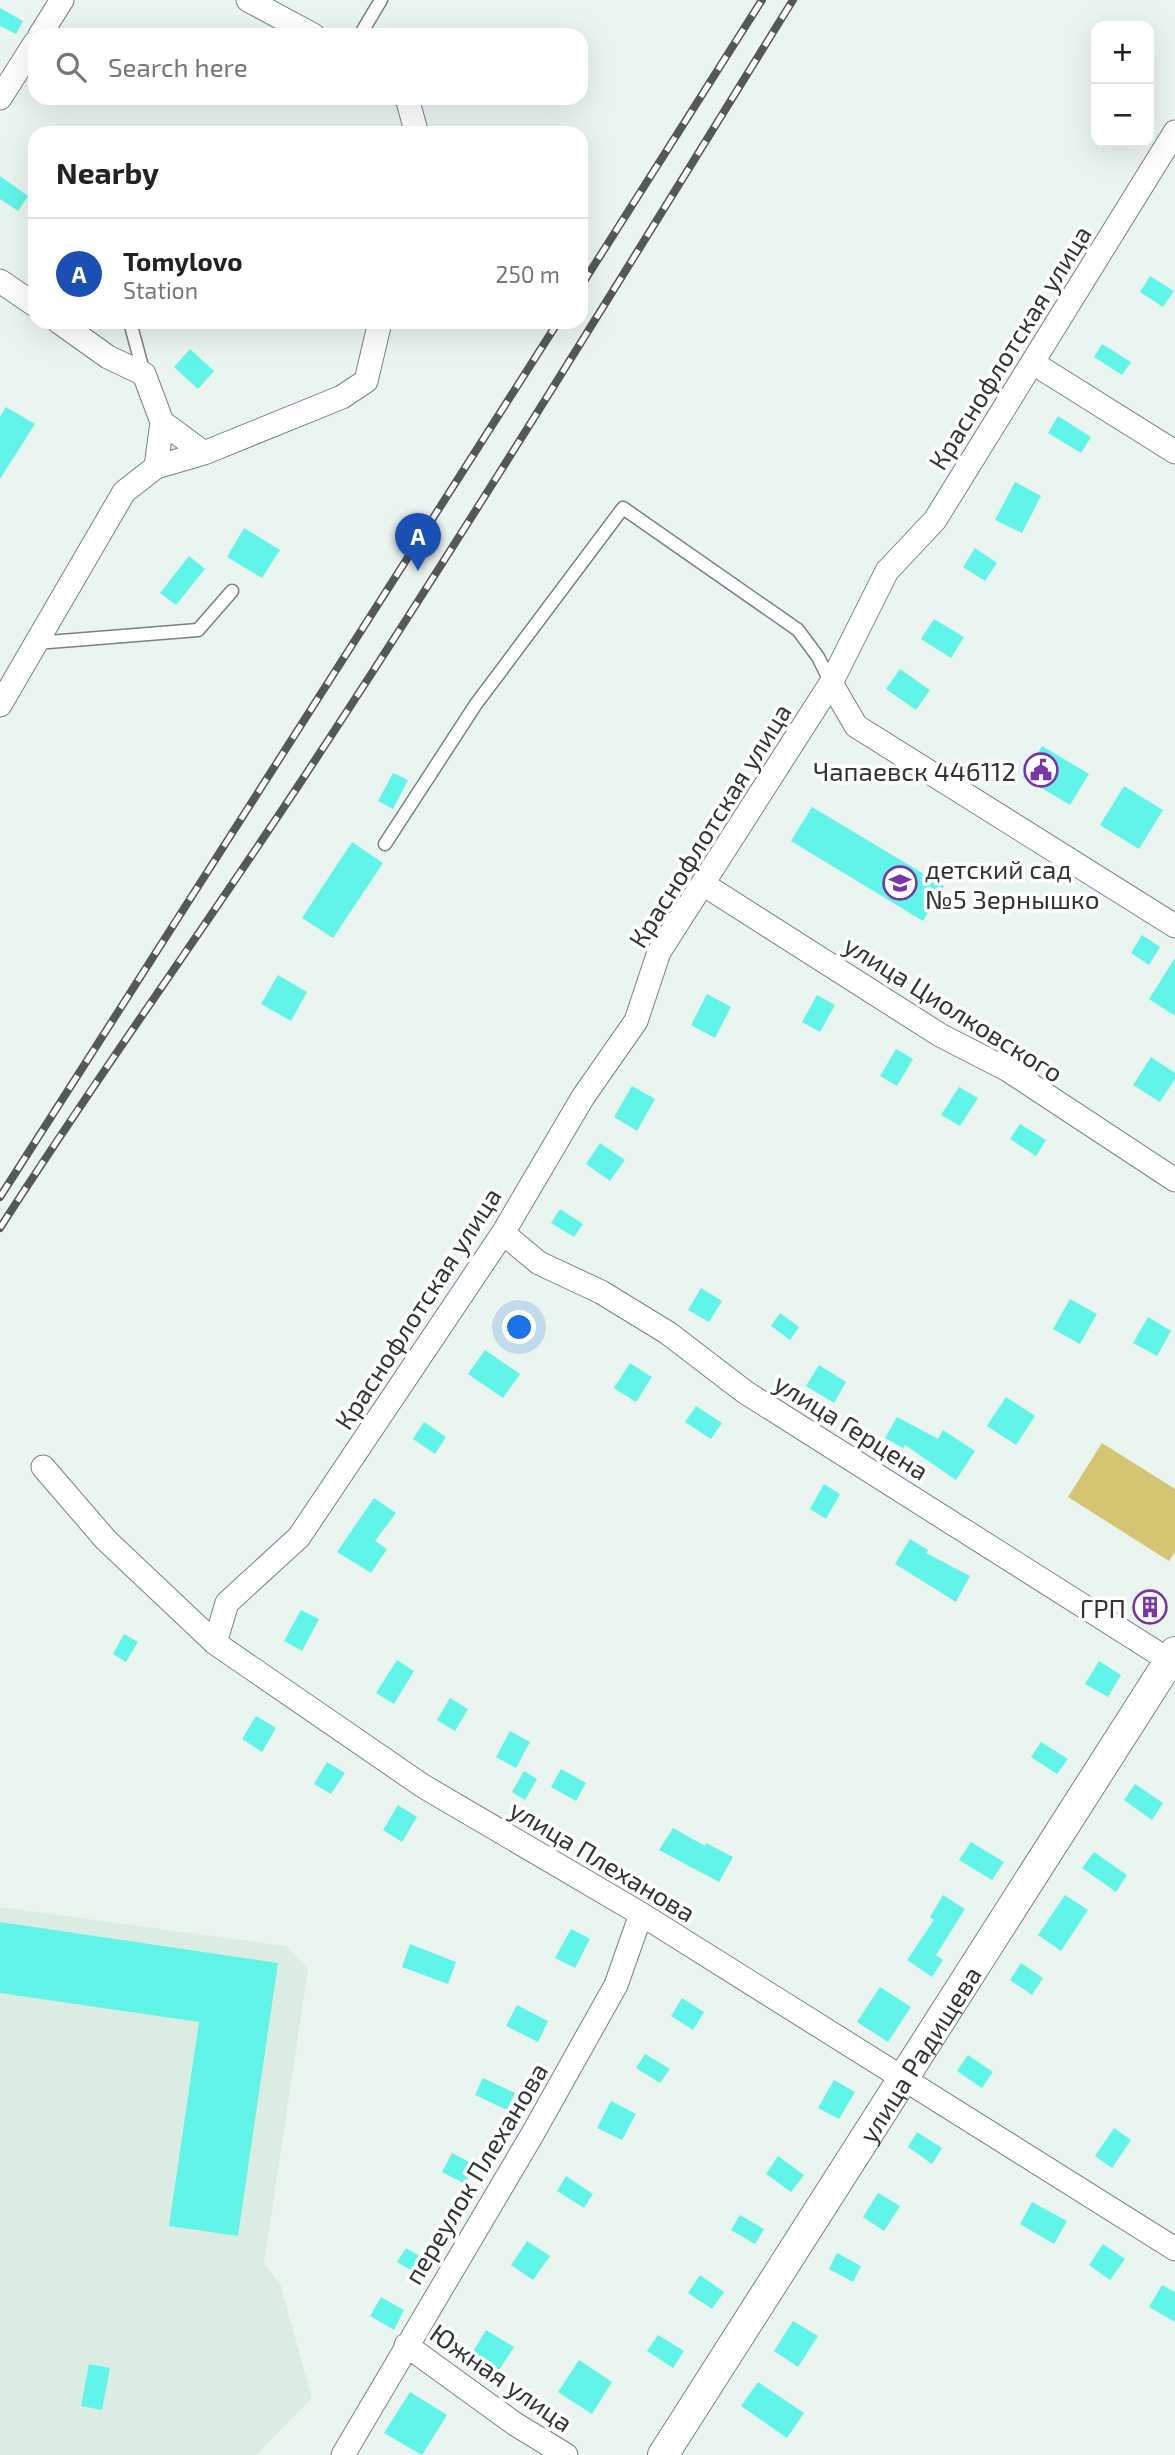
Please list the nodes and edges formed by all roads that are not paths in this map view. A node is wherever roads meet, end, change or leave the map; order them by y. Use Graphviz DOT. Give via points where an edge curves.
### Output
graph roads {
  1 [pos="62,0"];
  2 [pos="248,0"];
  3 [pos="381,0"];
  4 [pos="44,28"];
  5 [pos="300,28"];
  6 [pos="364,28"];
  7 [pos="28,54"];
  8 [pos="0,98"];
  9 [pos="409,105"];
  10 [pos="415,126"];
  11 [pos="1175,132"];
  12 [pos="0,281"];
  13 [pos="28,301"];
  14 [pos="68,329"];
  15 [pos="132,329"];
  16 [pos="378,329"];
  17 [pos="1033,363"];
  18 [pos="144,374"];
  19 [pos="162,422"];
  20 [pos="1175,452"];
  21 [pos="204,453"];
  22 [pos="156,467"];
  23 [pos="232,591"];
  24 [pos="36,643"];
  25 [pos="831,683"];
  26 [pos="0,705"];
  27 [pos="386,844"];
  28 [pos="703,884"];
  29 [pos="1175,926"];
  30 [pos="1175,1180"];
  31 [pos="503,1233"];
  32 [pos="43,1467"];
  33 [pos="215,1643"];
  34 [pos="1173,1659"];
  35 [pos="641,1914"];
  36 [pos="904,2078"];
  37 [pos="1175,2249"];
  38 [pos="406,2345"];
  39 [pos="343,2455"];
  40 [pos="566,2455"];
  41 [pos="663,2455"];
  1 -- 4 [label="street"];
  2 -- 5 [label="street"];
  3 -- 6 [label="lane"];
  7 -- 8 [label="street"];
  9 -- 10 [label="street"];
  11 -- 17 [label="street, Краснофлотская улица"];
  12 -- 13 [label="street"];
  14 -- 18 [label="street"];
  15 -- 18 [label="lane"];
  16 -- 21 [label="street" via="366,381 342,397"];
  17 -- 20 [label="street"];
  17 -- 25 [label="street, Краснофлотская улица" via="935,520 887,571"];
  18 -- 19 [label="street"];
  19 -- 21 [label="street"];
  19 -- 22 [label="street"];
  21 -- 22 [label="street"];
  22 -- 24 [label="street" via="124,492"];
  23 -- 24 [label="lane" via="198,630"];
  24 -- 26 [label="street"];
  25 -- 27 [label="lane" via="798,630 624,508 476,704"];
  25 -- 28 [label="street, Краснофлотская улица"];
  25 -- 29 [label="street" via="856,726"];
  28 -- 30 [label="street, улица Циолковского" via="940,1035 1008,1070"];
  28 -- 31 [label="street, Краснофлотская улица" via="659,952 636,1021 583,1097"];
  31 -- 33 [label="street, Краснофлотская улица" via="299,1537 227,1603"];
  31 -- 34 [label="street, улица Герцена" via="539,1263 601,1292 657,1326 745,1392"];
  32 -- 33 [label="street, улица Плеханова" via="106,1541"];
  33 -- 35 [label="street, улица Плеханова" via="424,1786"];
  34 -- 36 [label="street, улица Радищева"];
  35 -- 36 [label="street, улица Плеханова"];
  35 -- 38 [label="street, переулок Плеханова" via="616,1985"];
  36 -- 37 [label="street, улица Плеханова"];
  36 -- 41 [label="street, улица Радищева"];
  38 -- 39 [label="street, переулок Плеханова"];
  38 -- 40 [label="street, Южная улица"];
}
